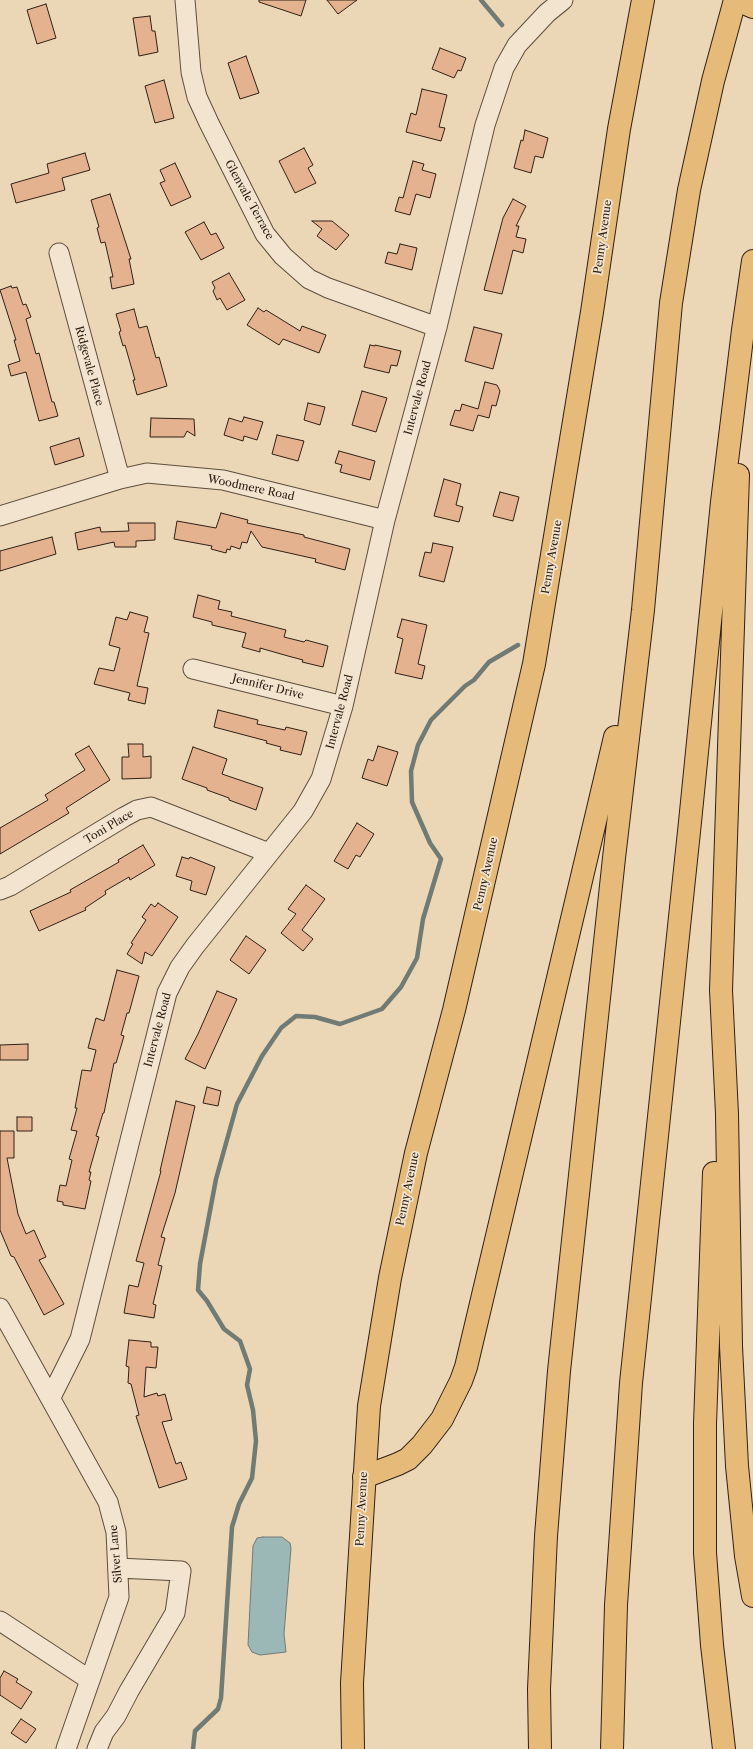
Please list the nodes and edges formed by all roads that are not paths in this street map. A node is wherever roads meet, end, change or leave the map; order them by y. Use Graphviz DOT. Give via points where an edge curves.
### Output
graph roads {
  1 [pos="185,0"];
  2 [pos="563,0"];
  3 [pos="643,0"];
  4 [pos="736,0"];
  5 [pos="753,7"];
  6 [pos="58,253"];
  7 [pos="753,261"];
  8 [pos="437,326"];
  9 [pos="742,330"];
  10 [pos="120,479"];
  11 [pos="0,516"];
  12 [pos="385,520"];
  13 [pos="643,610"];
  14 [pos="193,669"];
  15 [pos="343,706"];
  16 [pos="269,853"];
  17 [pos="0,890"];
  18 [pos="721,990"];
  19 [pos="0,1308"];
  20 [pos="51,1397"];
  21 [pos="364,1477"];
  22 [pos="118,1568"];
  23 [pos="753,1596"];
  24 [pos="0,1621"];
  25 [pos="90,1680"];
  26 [pos="66,1749"];
  27 [pos="97,1749"];
  28 [pos="353,1749"];
  29 [pos="540,1749"];
  30 [pos="612,1749"];
  31 [pos="724,1749"];
  1 -- 8 [label="street, Glenvale Terrace" via="191,72 197,98 265,234 283,256 309,279"];
  2 -- 8 [label="street, Intervale Road" via="517,45 504,68 485,126"];
  3 -- 21 [label="main road, Penny Avenue" via="619,129 591,320 534,664 454,1010 416,1153 390,1278 368,1406"];
  4 -- 5 [label="main road"];
  4 -- 13 [label="main road" via="721,51 689,190 672,303"];
  6 -- 10 [label="street, Ridgevale Place"];
  7 -- 9 [label="main road"];
  8 -- 12 [label="street, Intervale Road"];
  9 -- 18 [label="main road"];
  9 -- 30 [label="main road" via="631,1383 616,1605"];
  10 -- 11 [label="street, Woodmere Road"];
  10 -- 12 [label="street, Woodmere Road" via="148,473 223,480"];
  12 -- 15 [label="street, Intervale Road"];
  13 -- 21 [label="main road" via="623,675 614,746 468,1362 442,1419 422,1445 408,1459"];
  13 -- 29 [label="main road" via="559,1371 546,1544 539,1689"];
  14 -- 15 [label="street, Jennifer Drive"];
  15 -- 16 [label="street, Intervale Road" via="314,794"];
  16 -- 17 [label="street, Toni Place" via="151,807 137,810 124,817"];
  16 -- 20 [label="street, Intervale Road" via="195,946 180,967 167,993 80,1339"];
  18 -- 23 [label="main road" via="736,1451 746,1556"];
  18 -- 31 [label="main road" via="705,1424 704,1553"];
  19 -- 20 [label="street, Silver Lane"];
  20 -- 22 [label="street, Silver Lane" via="108,1502 116,1532"];
  21 -- 28 [label="main road, Penny Avenue" via="352,1683"];
  22 -- 25 [label="street, Silver Lane" via="119,1597"];
  22 -- 27 [label="street" via="181,1571 175,1613 116,1716 104,1732"];
  24 -- 25 [label="street"];
  25 -- 26 [label="street, Silver Lane"];
}
